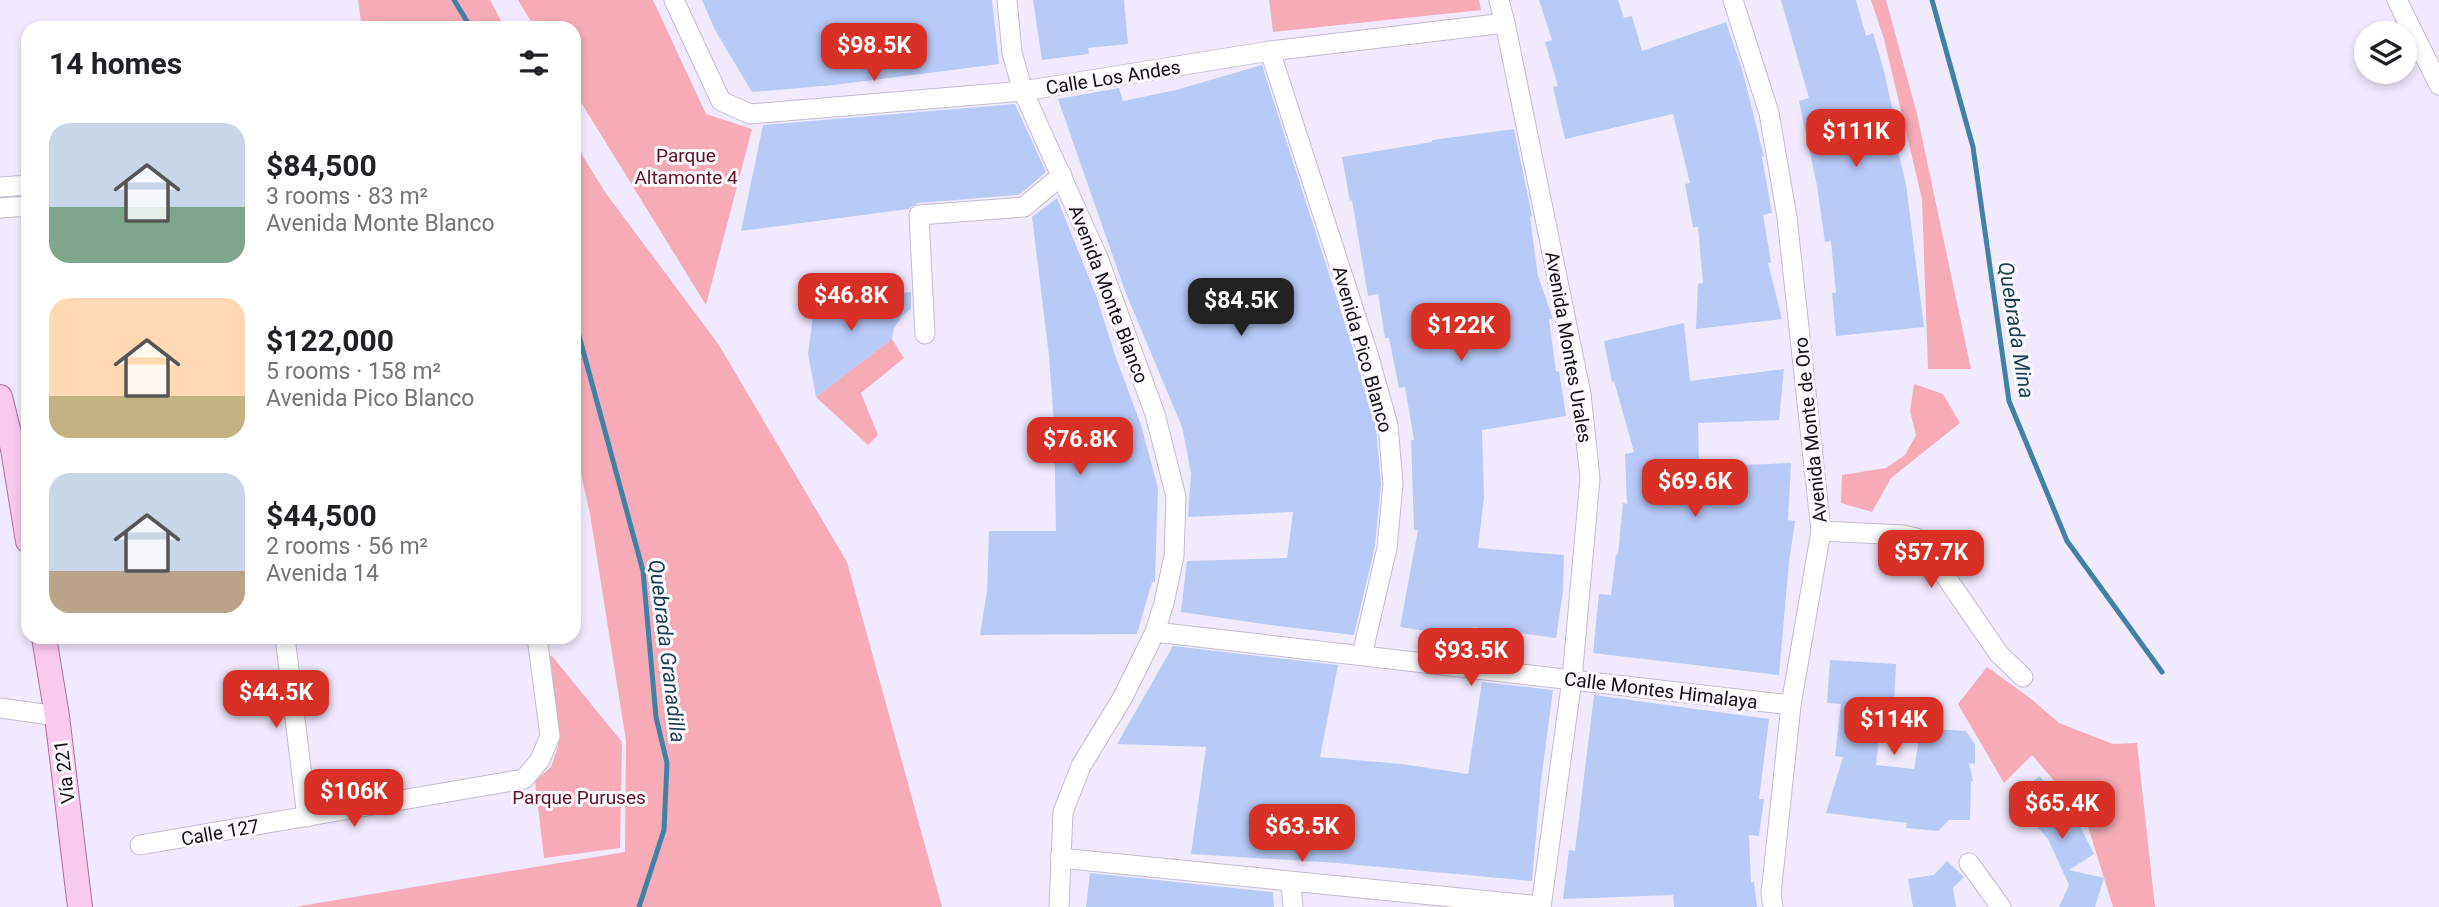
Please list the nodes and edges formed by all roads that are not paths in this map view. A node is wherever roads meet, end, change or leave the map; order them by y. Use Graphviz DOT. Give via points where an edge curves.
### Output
graph roads {
  1 [pos="674,0"];
  2 [pos="1007,0"];
  3 [pos="1499,0"];
  4 [pos="1733,0"];
  5 [pos="2397,0"];
  6 [pos="1505,23"];
  7 [pos="1270,51"];
  8 [pos="2439,85"];
  9 [pos="1023,91"];
  10 [pos="1062,175"];
  11 [pos="21,186"];
  12 [pos="0,187"];
  13 [pos="21,206"];
  14 [pos="0,208"];
  15 [pos="925,334"];
  16 [pos="0,397"];
  17 [pos="21,498"];
  18 [pos="1821,531"];
  19 [pos="1155,632"];
  20 [pos="45,644"];
  21 [pos="286,644"];
  22 [pos="538,644"];
  23 [pos="1362,655"];
  24 [pos="2023,677"];
  25 [pos="1572,679"];
  26 [pos="1791,705"];
  27 [pos="0,708"];
  28 [pos="57,716"];
  29 [pos="307,817"];
  30 [pos="140,845"];
  31 [pos="1060,858"];
  32 [pos="1969,863"];
  33 [pos="1291,883"];
  34 [pos="1541,906"];
  35 [pos="80,907"];
  36 [pos="1059,907"];
  37 [pos="1293,907"];
  38 [pos="1773,907"];
  39 [pos="2001,907"];
  1 -- 9 [label="street, Calle Los Andes" via="721,101 750,114"];
  2 -- 9 [label="street, Avenida Monte Blanco" via="1012,53"];
  3 -- 6 [label="street, Avenida Montes Urales"];
  4 -- 18 [label="street, Avenida Monte de Oro" via="1769,113 1787,217"];
  5 -- 8 [label="street"];
  6 -- 7 [label="street, Calle Los Andes"];
  6 -- 25 [label="street, Avenida Montes Urales" via="1581,394 1590,478"];
  7 -- 9 [label="street, Calle Los Andes"];
  7 -- 23 [label="street, Avenida Pico Blanco" via="1388,425 1392,484 1387,548"];
  9 -- 10 [label="street, Avenida Monte Blanco"];
  10 -- 15 [label="street" via="1024,207 919,215"];
  10 -- 19 [label="street, Avenida Monte Blanco" via="1155,414 1176,497 1174,556"];
  11 -- 12 [label="street"];
  13 -- 14 [label="street"];
  16 -- 17 [label="main road"];
  18 -- 24 [label="street" via="1916,538 1999,654"];
  18 -- 26 [label="street, Avenida Monte de Oro"];
  19 -- 23 [label="street, Calle Montes Himalaya"];
  19 -- 31 [label="street, Avenida Monte Blanco" via="1081,766 1063,812"];
  20 -- 28 [label="main road, Vía 221"];
  21 -- 29 [label="street"];
  22 -- 29 [label="street, Calle 127" via="550,736 540,760 524,779"];
  23 -- 25 [label="street, Calle Montes Himalaya"];
  25 -- 26 [label="street, Calle Montes Himalaya"];
  25 -- 34 [label="street, Avenida Montes Urales"];
  26 -- 38 [label="street, Avenida Monte de Oro"];
  27 -- 28 [label="street"];
  28 -- 35 [label="main road, Vía 221"];
  29 -- 30 [label="street, Calle 127"];
  31 -- 33 [label="street"];
  31 -- 36 [label="street, Avenida Monte Blanco"];
  32 -- 39 [label="street"];
  33 -- 34 [label="street"];
  33 -- 37 [label="street"];
}
